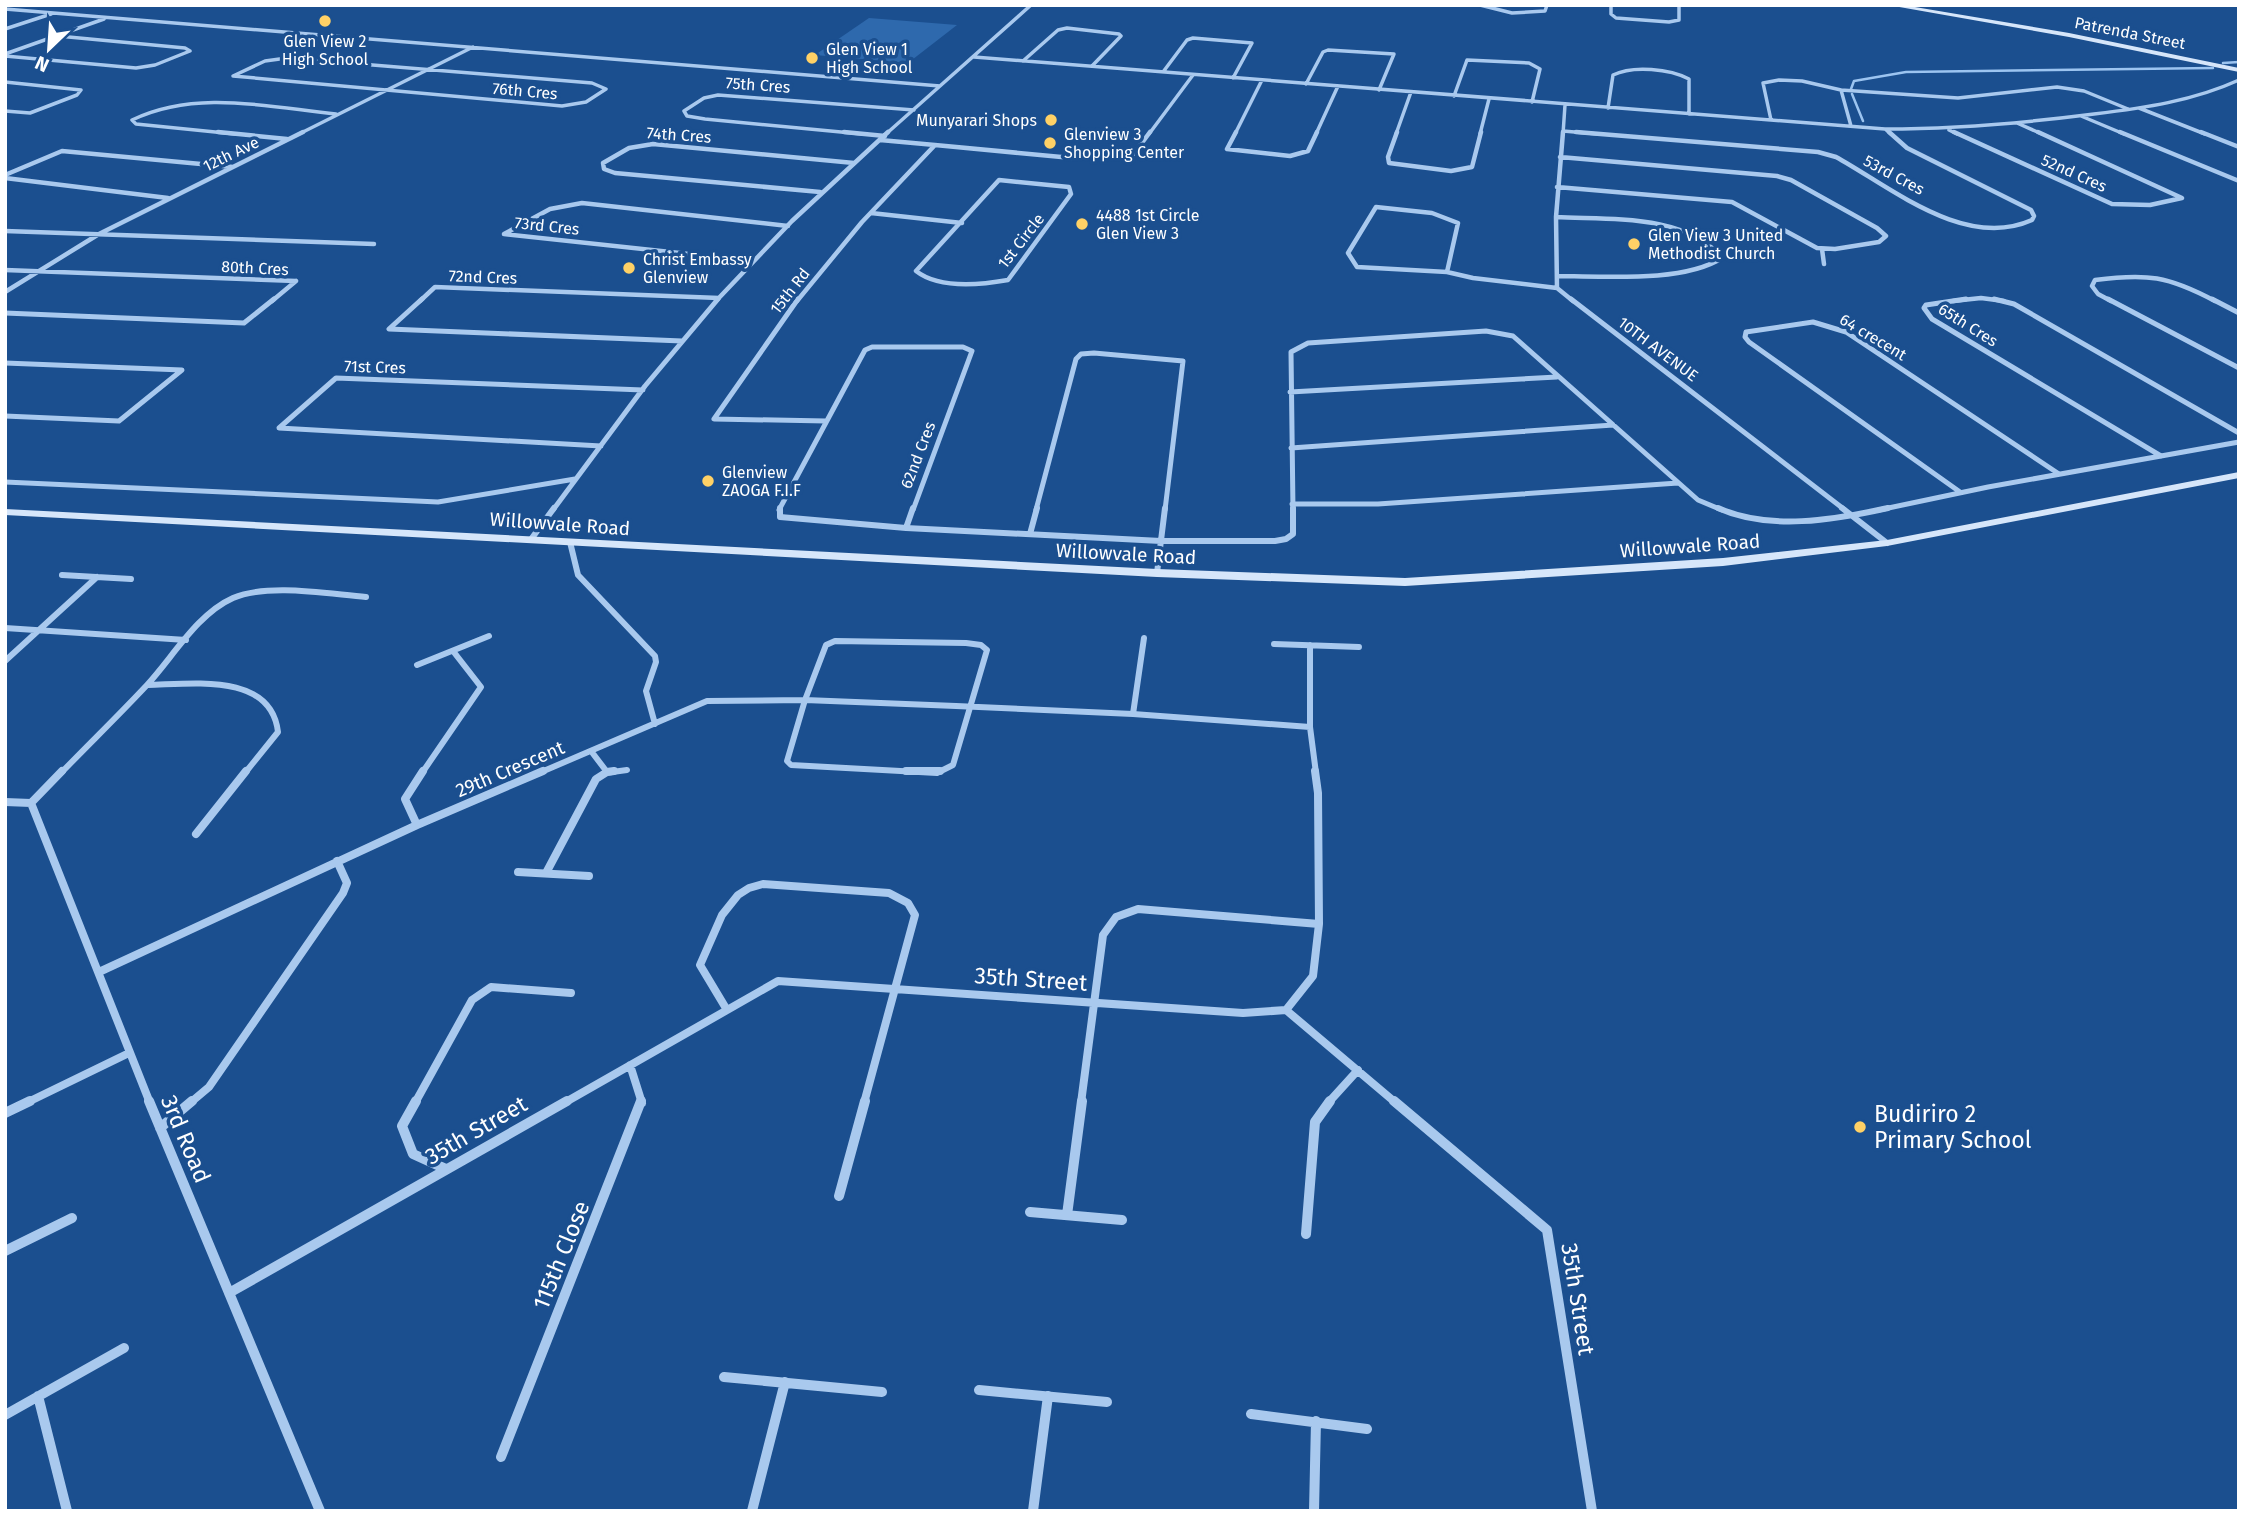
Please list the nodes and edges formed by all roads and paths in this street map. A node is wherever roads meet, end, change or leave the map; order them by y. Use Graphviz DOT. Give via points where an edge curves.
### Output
graph roads {
  1 [pos="1031,5"];
  2 [pos="1480,5"];
  3 [pos="1547,5"];
  4 [pos="1611,5"];
  5 [pos="1679,5"];
  6 [pos="1891,5"];
  7 [pos="5,9"];
  8 [pos="54,13"];
  9 [pos="108,17"];
  10 [pos="5,29"];
  11 [pos="58,36"];
  12 [pos="473,47"];
  13 [pos="5,55"];
  14 [pos="974,57"];
  15 [pos="1023,61"];
  16 [pos="1092,66"];
  17 [pos="432,68"];
  18 [pos="2239,70"];
  19 [pos="1163,72"];
  20 [pos="1193,75"];
  21 [pos="1233,78"];
  22 [pos="1262,80"];
  23 [pos="2239,80"];
  24 [pos="5,82"];
  25 [pos="1306,84"];
  26 [pos="940,86"];
  27 [pos="1338,86"];
  28 [pos="1380,90"];
  29 [pos="1841,90"];
  30 [pos="386,91"];
  31 [pos="1411,92"];
  32 [pos="1454,96"];
  33 [pos="1489,99"];
  34 [pos="1532,102"];
  35 [pos="1566,105"];
  36 [pos="1608,108"];
  37 [pos="2139,108"];
  38 [pos="2128,109"];
  39 [pos="914,110"];
  40 [pos="5,111"];
  41 [pos="338,114"];
  42 [pos="1689,114"];
  43 [pos="2080,116"];
  44 [pos="1771,120"];
  45 [pos="2016,123"];
  46 [pos="1851,126"];
  47 [pos="1885,129"];
  48 [pos="1947,130"];
  49 [pos="1563,131"];
  50 [pos="885,136"];
  51 [pos="287,139"];
  52 [pos="880,141"];
  53 [pos="935,145"];
  54 [pos="2239,147"];
  55 [pos="1560,158"];
  56 [pos="854,163"];
  57 [pos="234,167"];
  58 [pos="5,176"];
  59 [pos="2239,181"];
  60 [pos="1557,187"];
  61 [pos="820,192"];
  62 [pos="169,198"];
  63 [pos="871,213"];
  64 [pos="1556,217"];
  65 [pos="962,223"];
  66 [pos="788,226"];
  67 [pos="5,231"];
  68 [pos="99,234"];
  69 [pos="374,244"];
  70 [pos="1822,249"];
  71 [pos="754,261"];
  72 [pos="1824,264"];
  73 [pos="5,270"];
  74 [pos="37,271"];
  75 [pos="1447,272"];
  76 [pos="1558,276"];
  77 [pos="1558,288"];
  78 [pos="5,292"];
  79 [pos="719,298"];
  80 [pos="5,313"];
  81 [pos="2239,313"];
  82 [pos="682,341"];
  83 [pos="5,363"];
  84 [pos="2239,368"];
  85 [pos="1557,377"];
  86 [pos="643,390"];
  87 [pos="1290,392"];
  88 [pos="5,416"];
  89 [pos="826,421"];
  90 [pos="1613,425"];
  91 [pos="2239,433"];
  92 [pos="2239,443"];
  93 [pos="601,446"];
  94 [pos="1291,449"];
  95 [pos="2161,456"];
  96 [pos="2060,474"];
  97 [pos="2239,475"];
  98 [pos="575,479"];
  99 [pos="5,482"];
  100 [pos="1678,483"];
  101 [pos="1960,492"];
  102 [pos="1292,504"];
  103 [pos="5,512"];
  104 [pos="1855,515"];
  105 [pos="906,527"];
  106 [pos="1030,534"];
  107 [pos="532,538"];
  108 [pos="570,541"];
  109 [pos="1161,541"];
  110 [pos="1887,543"];
  111 [pos="1157,573"];
  112 [pos="62,575"];
  113 [pos="97,577"];
  114 [pos="131,579"];
  115 [pos="366,597"];
  116 [pos="5,628"];
  117 [pos="39,630"];
  118 [pos="489,636"];
  119 [pos="1144,638"];
  120 [pos="186,640"];
  121 [pos="1274,644"];
  122 [pos="1310,645"];
  123 [pos="1359,647"];
  124 [pos="453,651"];
  125 [pos="5,661"];
  126 [pos="418,665"];
  127 [pos="148,685"];
  128 [pos="805,700"];
  129 [pos="971,707"];
  130 [pos="1133,714"];
  131 [pos="655,724"];
  132 [pos="1310,727"];
  133 [pos="591,751"];
  134 [pos="627,770"];
  135 [pos="607,772"];
  136 [pos="5,802"];
  137 [pos="31,803"];
  138 [pos="417,825"];
  139 [pos="196,834"];
  140 [pos="337,861"];
  141 [pos="518,872"];
  142 [pos="547,873"];
  143 [pos="589,876"];
  144 [pos="1319,924"];
  145 [pos="99,972"];
  146 [pos="895,989"];
  147 [pos="571,993"];
  148 [pos="1094,1003"];
  149 [pos="727,1010"];
  150 [pos="1286,1010"];
  151 [pos="130,1053"];
  152 [pos="630,1065"];
  153 [pos="1358,1070"];
  154 [pos="5,1113"];
  155 [pos="160,1128"];
  156 [pos="446,1169"];
  157 [pos="839,1196"];
  158 [pos="1030,1212"];
  159 [pos="1067,1215"];
  160 [pos="72,1217"];
  161 [pos="1122,1220"];
  162 [pos="1306,1234"];
  163 [pos="5,1251"];
  164 [pos="229,1293"];
  165 [pos="124,1348"];
  166 [pos="724,1377"];
  167 [pos="785,1382"];
  168 [pos="979,1390"];
  169 [pos="882,1392"];
  170 [pos="38,1396"];
  171 [pos="1048,1396"];
  172 [pos="1107,1402"];
  173 [pos="1251,1414"];
  174 [pos="5,1415"];
  175 [pos="1316,1421"];
  176 [pos="1367,1429"];
  177 [pos="500,1457"];
  178 [pos="67,1511"];
  179 [pos="320,1511"];
  180 [pos="752,1511"];
  181 [pos="1033,1511"];
  182 [pos="1314,1511"];
  183 [pos="1592,1511"];
  1 -- 14 [label="street"];
  2 -- 3 [label="street" via="1533,12 1545,10"];
  4 -- 5 [label="street" via="1616,18 1669,22 1679,20"];
  6 -- 18 [label="street, Patrenda Street"];
  7 -- 8 [label="street"];
  8 -- 9 [label="street"];
  8 -- 10 [label="street"];
  9 -- 11 [label="street"];
  9 -- 12 [label="street"];
  11 -- 13 [label="street"];
  11 -- 13 [label="street" via="190,51 136,68"];
  12 -- 17 [label="street, 12th Ave"];
  12 -- 26 [label="street"];
  14 -- 15 [label="street"];
  14 -- 26 [label="street"];
  15 -- 16 [label="street"];
  15 -- 16 [label="street" via="1058,30 1119,34"];
  16 -- 19 [label="street"];
  17 -- 30 [label="street, 12th Ave"];
  17 -- 30 [label="street" via="280,58 233,76"];
  17 -- 30 [label="street, 76th Cres" via="592,83 606,89 586,102 562,106"];
  19 -- 20 [label="street"];
  19 -- 21 [label="street" via="1193,38 1252,43"];
  20 -- 21 [label="street"];
  20 -- 53 [label="street" via="1133,155 1122,158"];
  21 -- 22 [label="street"];
  22 -- 25 [label="street"];
  22 -- 27 [label="street" via="1227,149 1290,156 1308,151"];
  23 -- 37 [label="street" via="2214,93"];
  24 -- 40 [label="street" via="81,90 30,113"];
  25 -- 27 [label="street"];
  25 -- 28 [label="street" via="1328,50 1394,54"];
  26 -- 39 [label="street"];
  27 -- 28 [label="street"];
  28 -- 31 [label="street"];
  29 -- 38 [label="street" via="1958,98 2057,87 2084,91"];
  29 -- 44 [label="street" via="1765,81"];
  29 -- 46 [label="street"];
  30 -- 41 [label="street, 12th Ave"];
  31 -- 32 [label="street"];
  31 -- 33 [label="street" via="1389,163 1451,170 1472,167"];
  32 -- 33 [label="street"];
  32 -- 34 [label="street" via="1467,60 1528,62 1541,69"];
  33 -- 34 [label="street"];
  34 -- 35 [label="street"];
  35 -- 36 [label="street"];
  35 -- 49 [label="street"];
  36 -- 42 [label="street"];
  36 -- 42 [label="street" via="1616,73 1676,73 1689,79"];
  37 -- 38 [label="street"];
  37 -- 54 [label="street"];
  38 -- 43 [label="street"];
  39 -- 50 [label="street"];
  39 -- 50 [label="street, 75th Cres" via="718,95 684,111 705,120"];
  41 -- 51 [label="street, 12th Ave"];
  41 -- 51 [label="street" via="193,101 168,105 132,120"];
  42 -- 44 [label="street"];
  43 -- 45 [label="street"];
  43 -- 59 [label="street"];
  44 -- 46 [label="street"];
  45 -- 48 [label="street"];
  45 -- 48 [label="street, 52nd Cres" via="2182,198 2150,205 2112,204"];
  46 -- 47 [label="street"];
  47 -- 48 [label="street"];
  47 -- 49 [label="street, 53rd Cres" via="1907,148 2031,210 2032,220 1997,227 1957,222 1818,152"];
  49 -- 55 [label="street"];
  50 -- 52 [label="street"];
  51 -- 57 [label="street, 12th Ave"];
  52 -- 53 [label="street"];
  52 -- 56 [label="street"];
  53 -- 63 [label="street, 15th Rd"];
  55 -- 60 [label="street"];
  55 -- 70 [label="street" via="1777,176 1886,236 1879,242"];
  56 -- 61 [label="street"];
  56 -- 61 [label="street, 74th Cres" via="653,144 629,148 603,163 604,169 615,173"];
  57 -- 58 [label="street" via="62,151"];
  57 -- 62 [label="street, 12th Ave"];
  58 -- 62 [label="street"];
  60 -- 64 [label="street"];
  60 -- 70 [label="street" via="1732,202"];
  61 -- 66 [label="street"];
  62 -- 68 [label="street, 12th Ave"];
  63 -- 65 [label="street"];
  63 -- 89 [label="street, 15th Rd" via="789,310 714,419"];
  64 -- 76 [label="street"];
  64 -- 76 [label="street" via="1675,228 1704,240 1722,258 1713,265 1665,274"];
  65 -- 65 [label="street, 1st Circle" via="999,180 1069,187 1072,194 1009,280 975,284 919,276 918,266"];
  66 -- 71 [label="street"];
  66 -- 71 [label="street, 73rd Cres" via="582,203 544,209 504,234"];
  67 -- 68 [label="street"];
  68 -- 69 [label="street"];
  68 -- 74 [label="street, 12th Ave"];
  70 -- 72 [label="street"];
  71 -- 79 [label="street"];
  73 -- 74 [label="street"];
  74 -- 78 [label="street, 12th Ave"];
  74 -- 80 [label="street, 80th Cres" via="296,281 244,323"];
  75 -- 75 [label="street" via="1458,223 1441,215 1376,207 1348,253 1357,267"];
  75 -- 77 [label="street"];
  76 -- 77 [label="street"];
  77 -- 104 [label="street, 10TH AVENUE"];
  79 -- 82 [label="street"];
  79 -- 82 [label="street, 72nd Cres" via="435,287 389,329"];
  81 -- 84 [label="street" via="2155,276 2095,280 2092,286 2098,294"];
  82 -- 86 [label="street"];
  83 -- 88 [label="street" via="182,370 119,421"];
  85 -- 87 [label="street"];
  85 -- 87 [label="street" via="1513,336 1486,331 1308,343 1291,352"];
  85 -- 90 [label="street"];
  86 -- 93 [label="street"];
  86 -- 93 [label="street, 71st Cres" via="336,378 279,428"];
  87 -- 94 [label="street"];
  89 -- 105 [label="street, 62nd Cres" via="780,517"];
  89 -- 105 [label="street, 62nd Cres" via="868,348 963,346 972,350"];
  90 -- 94 [label="street"];
  90 -- 100 [label="street"];
  91 -- 95 [label="street, 65th Cres" via="1999,298 1983,296 1924,308 1932,319"];
  92 -- 95 [label="street"];
  93 -- 98 [label="street"];
  94 -- 102 [label="street"];
  95 -- 96 [label="street"];
  96 -- 101 [label="street"];
  96 -- 101 [label="street, 64 crecent" via="1837,327 1802,322 1746,332 1749,342"];
  97 -- 110 [label="street, Willowvale Road"];
  98 -- 99 [label="street" via="464,499 419,502"];
  98 -- 107 [label="street"];
  100 -- 102 [label="street" via="1378,504"];
  100 -- 104 [label="street" via="1712,508 1745,518"];
  101 -- 104 [label="street"];
  102 -- 109 [label="street" via="1293,534 1286,539"];
  103 -- 107 [label="street, Willowvale Road"];
  104 -- 110 [label="street, 10TH AVENUE"];
  105 -- 106 [label="street"];
  106 -- 109 [label="street"];
  106 -- 109 [label="street" via="1074,363 1082,354 1107,354 1183,361"];
  107 -- 108 [label="street, Willowvale Road"];
  108 -- 111 [label="street, Willowvale Road"];
  108 -- 131 [label="street" via="578,575 655,656 646,691"];
  109 -- 111 [label="street"];
  110 -- 111 [label="street, Willowvale Road" via="1723,562 1405,582"];
  112 -- 113 [label="street"];
  113 -- 114 [label="street"];
  113 -- 117 [label="street"];
  115 -- 120 [label="street" via="245,594 220,606"];
  116 -- 117 [label="street"];
  117 -- 120 [label="street"];
  117 -- 125 [label="street"];
  118 -- 124 [label="street"];
  119 -- 130 [label="street"];
  120 -- 127 [label="street"];
  121 -- 122 [label="street"];
  122 -- 123 [label="street"];
  122 -- 132 [label="street"];
  124 -- 126 [label="street"];
  124 -- 138 [label="street" via="481,687 407,794"];
  127 -- 137 [label="street"];
  127 -- 139 [label="street" via="209,685 254,692 270,705 276,719 278,732"];
  128 -- 129 [label="street, 29th Crescent"];
  128 -- 129 [label="street" via="826,645 831,643 966,643 987,650"];
  128 -- 129 [label="street" via="787,757 791,765 937,773 953,765"];
  128 -- 131 [label="street, 29th Crescent" via="707,701"];
  129 -- 130 [label="street, 29th Crescent"];
  130 -- 132 [label="street, 29th Crescent"];
  131 -- 133 [label="street, 29th Crescent"];
  132 -- 144 [label="street" via="1318,793"];
  133 -- 135 [label="street"];
  133 -- 138 [label="street, 29th Crescent"];
  134 -- 135 [label="street"];
  135 -- 142 [label="street" via="596,779"];
  136 -- 137 [label="street"];
  137 -- 145 [label="street, 3rd Road"];
  138 -- 140 [label="street, 29th Crescent"];
  140 -- 145 [label="street, 29th Crescent"];
  140 -- 155 [label="street" via="347,883 342,893 209,1087"];
  141 -- 142 [label="street"];
  142 -- 143 [label="street"];
  144 -- 148 [label="street" via="1138,909 1122,913 1110,920 1103,935"];
  144 -- 150 [label="street" via="1312,976"];
  145 -- 151 [label="street, 3rd Road"];
  146 -- 148 [label="street, 35th Street"];
  146 -- 149 [label="street, 35th Street" via="778,981"];
  146 -- 149 [label="street" via="915,915 913,906 889,893 763,884 748,886 733,896 700,965"];
  146 -- 157 [label="street"];
  147 -- 156 [label="street" via="491,987 472,1000 402,1126 413,1154"];
  148 -- 150 [label="street, 35th Street" via="1243,1013"];
  148 -- 159 [label="street"];
  149 -- 152 [label="street, 35th Street"];
  150 -- 153 [label="street, 35th Street"];
  151 -- 154 [label="street"];
  151 -- 155 [label="street, 3rd Road"];
  152 -- 156 [label="street, 35th Street"];
  152 -- 177 [label="street, 115th Close" via="642,1103"];
  153 -- 162 [label="street" via="1315,1122"];
  153 -- 183 [label="street, 35th Street" via="1547,1230"];
  155 -- 164 [label="street, 3rd Road"];
  156 -- 164 [label="street, 35th Street"];
  158 -- 159 [label="street"];
  159 -- 161 [label="street"];
  160 -- 163 [label="street"];
  164 -- 179 [label="street, 3rd Road"];
  165 -- 170 [label="street"];
  166 -- 167 [label="street"];
  167 -- 169 [label="street"];
  167 -- 180 [label="street"];
  168 -- 171 [label="street"];
  170 -- 174 [label="street"];
  170 -- 178 [label="street"];
  171 -- 172 [label="street"];
  171 -- 181 [label="street"];
  173 -- 175 [label="street"];
  175 -- 176 [label="street"];
  175 -- 182 [label="street"];
}
